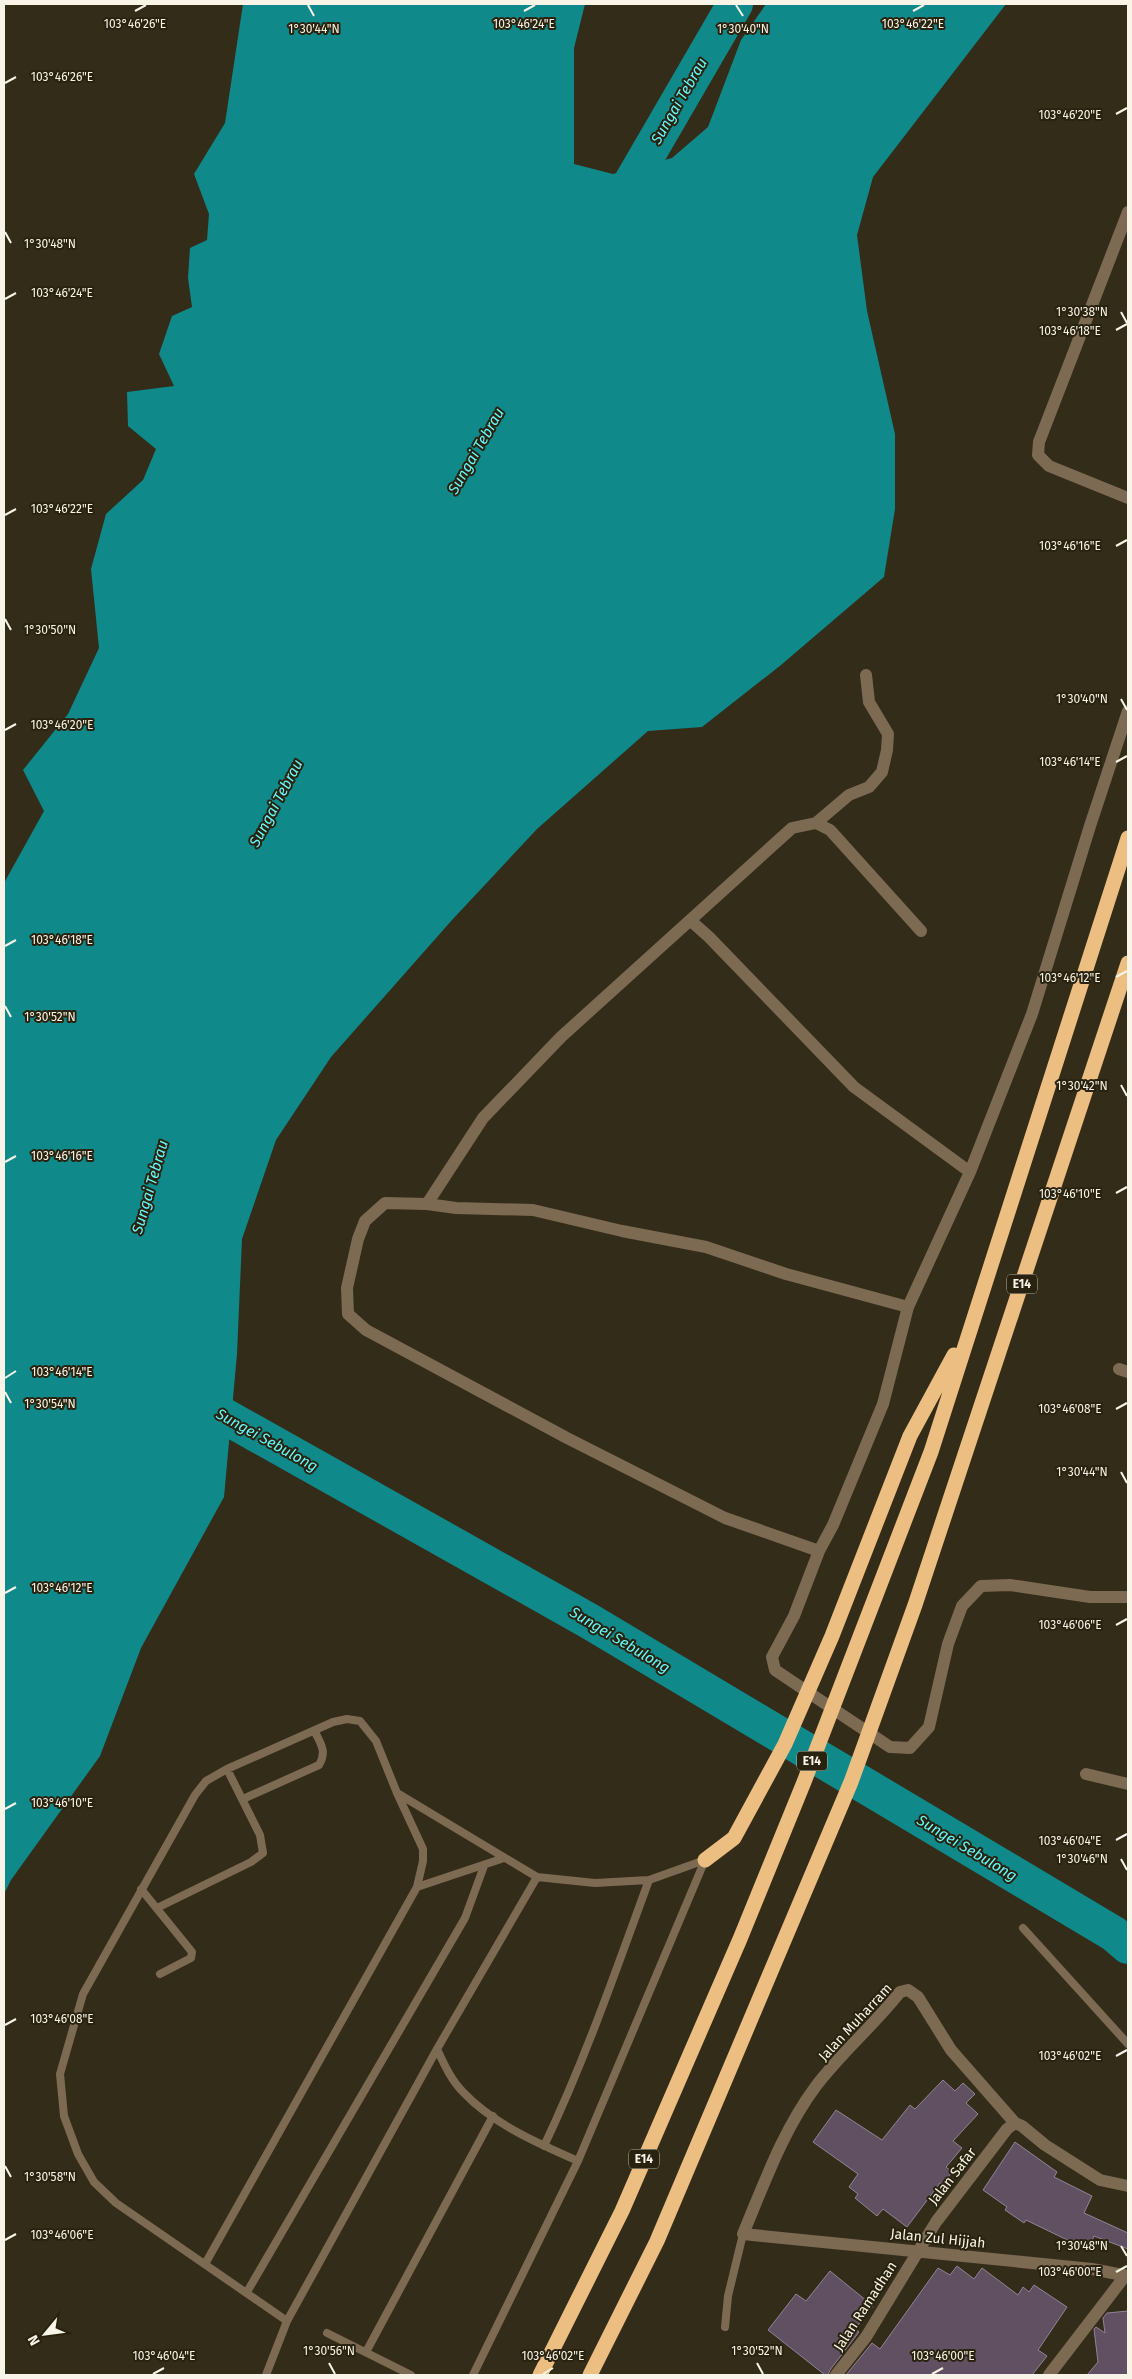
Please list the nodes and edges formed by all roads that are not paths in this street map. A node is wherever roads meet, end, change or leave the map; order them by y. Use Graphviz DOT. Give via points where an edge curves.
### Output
graph roads {
  1 [pos="1128,212"];
  2 [pos="1128,498"];
  3 [pos="866,675"];
  4 [pos="1128,711"];
  5 [pos="816,823"];
  6 [pos="1128,838"];
  7 [pos="691,921"];
  8 [pos="921,931"];
  9 [pos="1128,963"];
  10 [pos="970,1172"];
  11 [pos="426,1204"];
  12 [pos="908,1307"];
  13 [pos="971,1325"];
  14 [pos="820,1551"];
  15 [pos="1128,1597"];
  16 [pos="314,1732"];
  17 [pos="227,1769"];
  18 [pos="1086,1774"];
  19 [pos="1128,1784"];
  20 [pos="396,1792"];
  21 [pos="243,1799"];
  22 [pos="504,1858"];
  23 [pos="705,1860"];
  24 [pos="484,1866"];
  25 [pos="537,1877"];
  26 [pos="649,1880"];
  27 [pos="417,1887"];
  28 [pos="141,1889"];
  29 [pos="157,1908"];
  30 [pos="1023,1928"];
  31 [pos="160,1974"];
  32 [pos="1128,2044"];
  33 [pos="437,2050"];
  34 [pos="493,2116"];
  35 [pos="1015,2123"];
  36 [pos="544,2146"];
  37 [pos="578,2161"];
  38 [pos="1128,2186"];
  39 [pos="744,2234"];
  40 [pos="918,2251"];
  41 [pos="205,2264"];
  42 [pos="1126,2276"];
  43 [pos="247,2292"];
  44 [pos="287,2321"];
  45 [pos="725,2327"];
  46 [pos="327,2333"];
  47 [pos="366,2352"];
  48 [pos="266,2375"];
  49 [pos="410,2375"];
  50 [pos="473,2375"];
  51 [pos="540,2375"];
  52 [pos="590,2375"];
  53 [pos="836,2375"];
  54 [pos="1049,2375"];
  1 -- 2 [label="street" via="1039,442 1038,455 1049,466"];
  3 -- 5 [label="street" via="869,702 888,734 882,772 870,787 849,795"];
  4 -- 10 [label="street" via="1032,1014"];
  5 -- 7 [label="street" via="792,828"];
  5 -- 8 [label="street" via="830,830"];
  6 -- 13 [label="highway, E14"];
  7 -- 10 [label="street" via="854,1087"];
  7 -- 11 [label="street" via="561,1037 483,1118"];
  9 -- 52 [label="highway, E14" via="915,1604 851,1782 657,2241"];
  10 -- 12 [label="street"];
  11 -- 12 [label="street" via="534,1210 706,1247 786,1274"];
  11 -- 14 [label="street" via="385,1204 365,1221 347,1288 348,1314 366,1330 725,1518"];
  12 -- 14 [label="street" via="883,1404"];
  13 -- 23 [label="highway" via="910,1436 832,1636 785,1744 734,1838"];
  13 -- 51 [label="highway, E14" via="932,1452 740,1939 622,2211"];
  14 -- 15 [label="street" via="794,1616 772,1657 775,1670 890,1747 910,1748 929,1727 948,1644 962,1606 981,1586 1010,1585 1090,1597"];
  16 -- 17 [label="lane"];
  16 -- 20 [label="lane" via="333,1722 360,1721 376,1741"];
  16 -- 21 [label="lane" via="324,1750 320,1765"];
  17 -- 21 [label="lane"];
  17 -- 28 [label="lane" via="206,1781 195,1795"];
  18 -- 19 [label="street"];
  20 -- 22 [label="lane"];
  20 -- 27 [label="lane" via="423,1849"];
  21 -- 29 [label="lane" via="260,1835 263,1853"];
  22 -- 24 [label="lane"];
  22 -- 25 [label="lane"];
  23 -- 26 [label="lane"];
  23 -- 37 [label="lane"];
  24 -- 27 [label="lane"];
  24 -- 43 [label="lane" via="465,1918"];
  25 -- 26 [label="lane" via="596,1883"];
  25 -- 33 [label="lane"];
  26 -- 36 [label="lane" via="596,2026"];
  27 -- 41 [label="lane"];
  28 -- 29 [label="lane"];
  28 -- 41 [label="lane" via="83,1994 60,2074 64,2116 78,2154 94,2182 116,2203"];
  29 -- 31 [label="lane" via="192,1952 191,1958"];
  30 -- 32 [label="lane"];
  33 -- 34 [label="lane" via="458,2086"];
  33 -- 44 [label="lane"];
  34 -- 36 [label="lane"];
  34 -- 47 [label="lane"];
  35 -- 38 [label="street, Jalan Muharram" via="1100,2180"];
  35 -- 39 [label="street, Jalan Muharram" via="951,2050 918,1997 908,1990 900,1992 816,2086 791,2125"];
  35 -- 40 [label="street, Jalan Safar" via="961,2188"];
  36 -- 37 [label="lane"];
  37 -- 50 [label="lane"];
  39 -- 40 [label="street, Jalan Zul Hijjah"];
  39 -- 45 [label="lane, Jalan Muharram" via="728,2296"];
  40 -- 42 [label="street, Jalan Zul Hijjah" via="1092,2269"];
  40 -- 53 [label="street, Jalan Ramadhan" via="866,2337"];
  41 -- 43 [label="lane"];
  42 -- 54 [label="street"];
  43 -- 44 [label="lane"];
  44 -- 48 [label="lane"];
  46 -- 47 [label="lane"];
  47 -- 49 [label="lane"];
}
